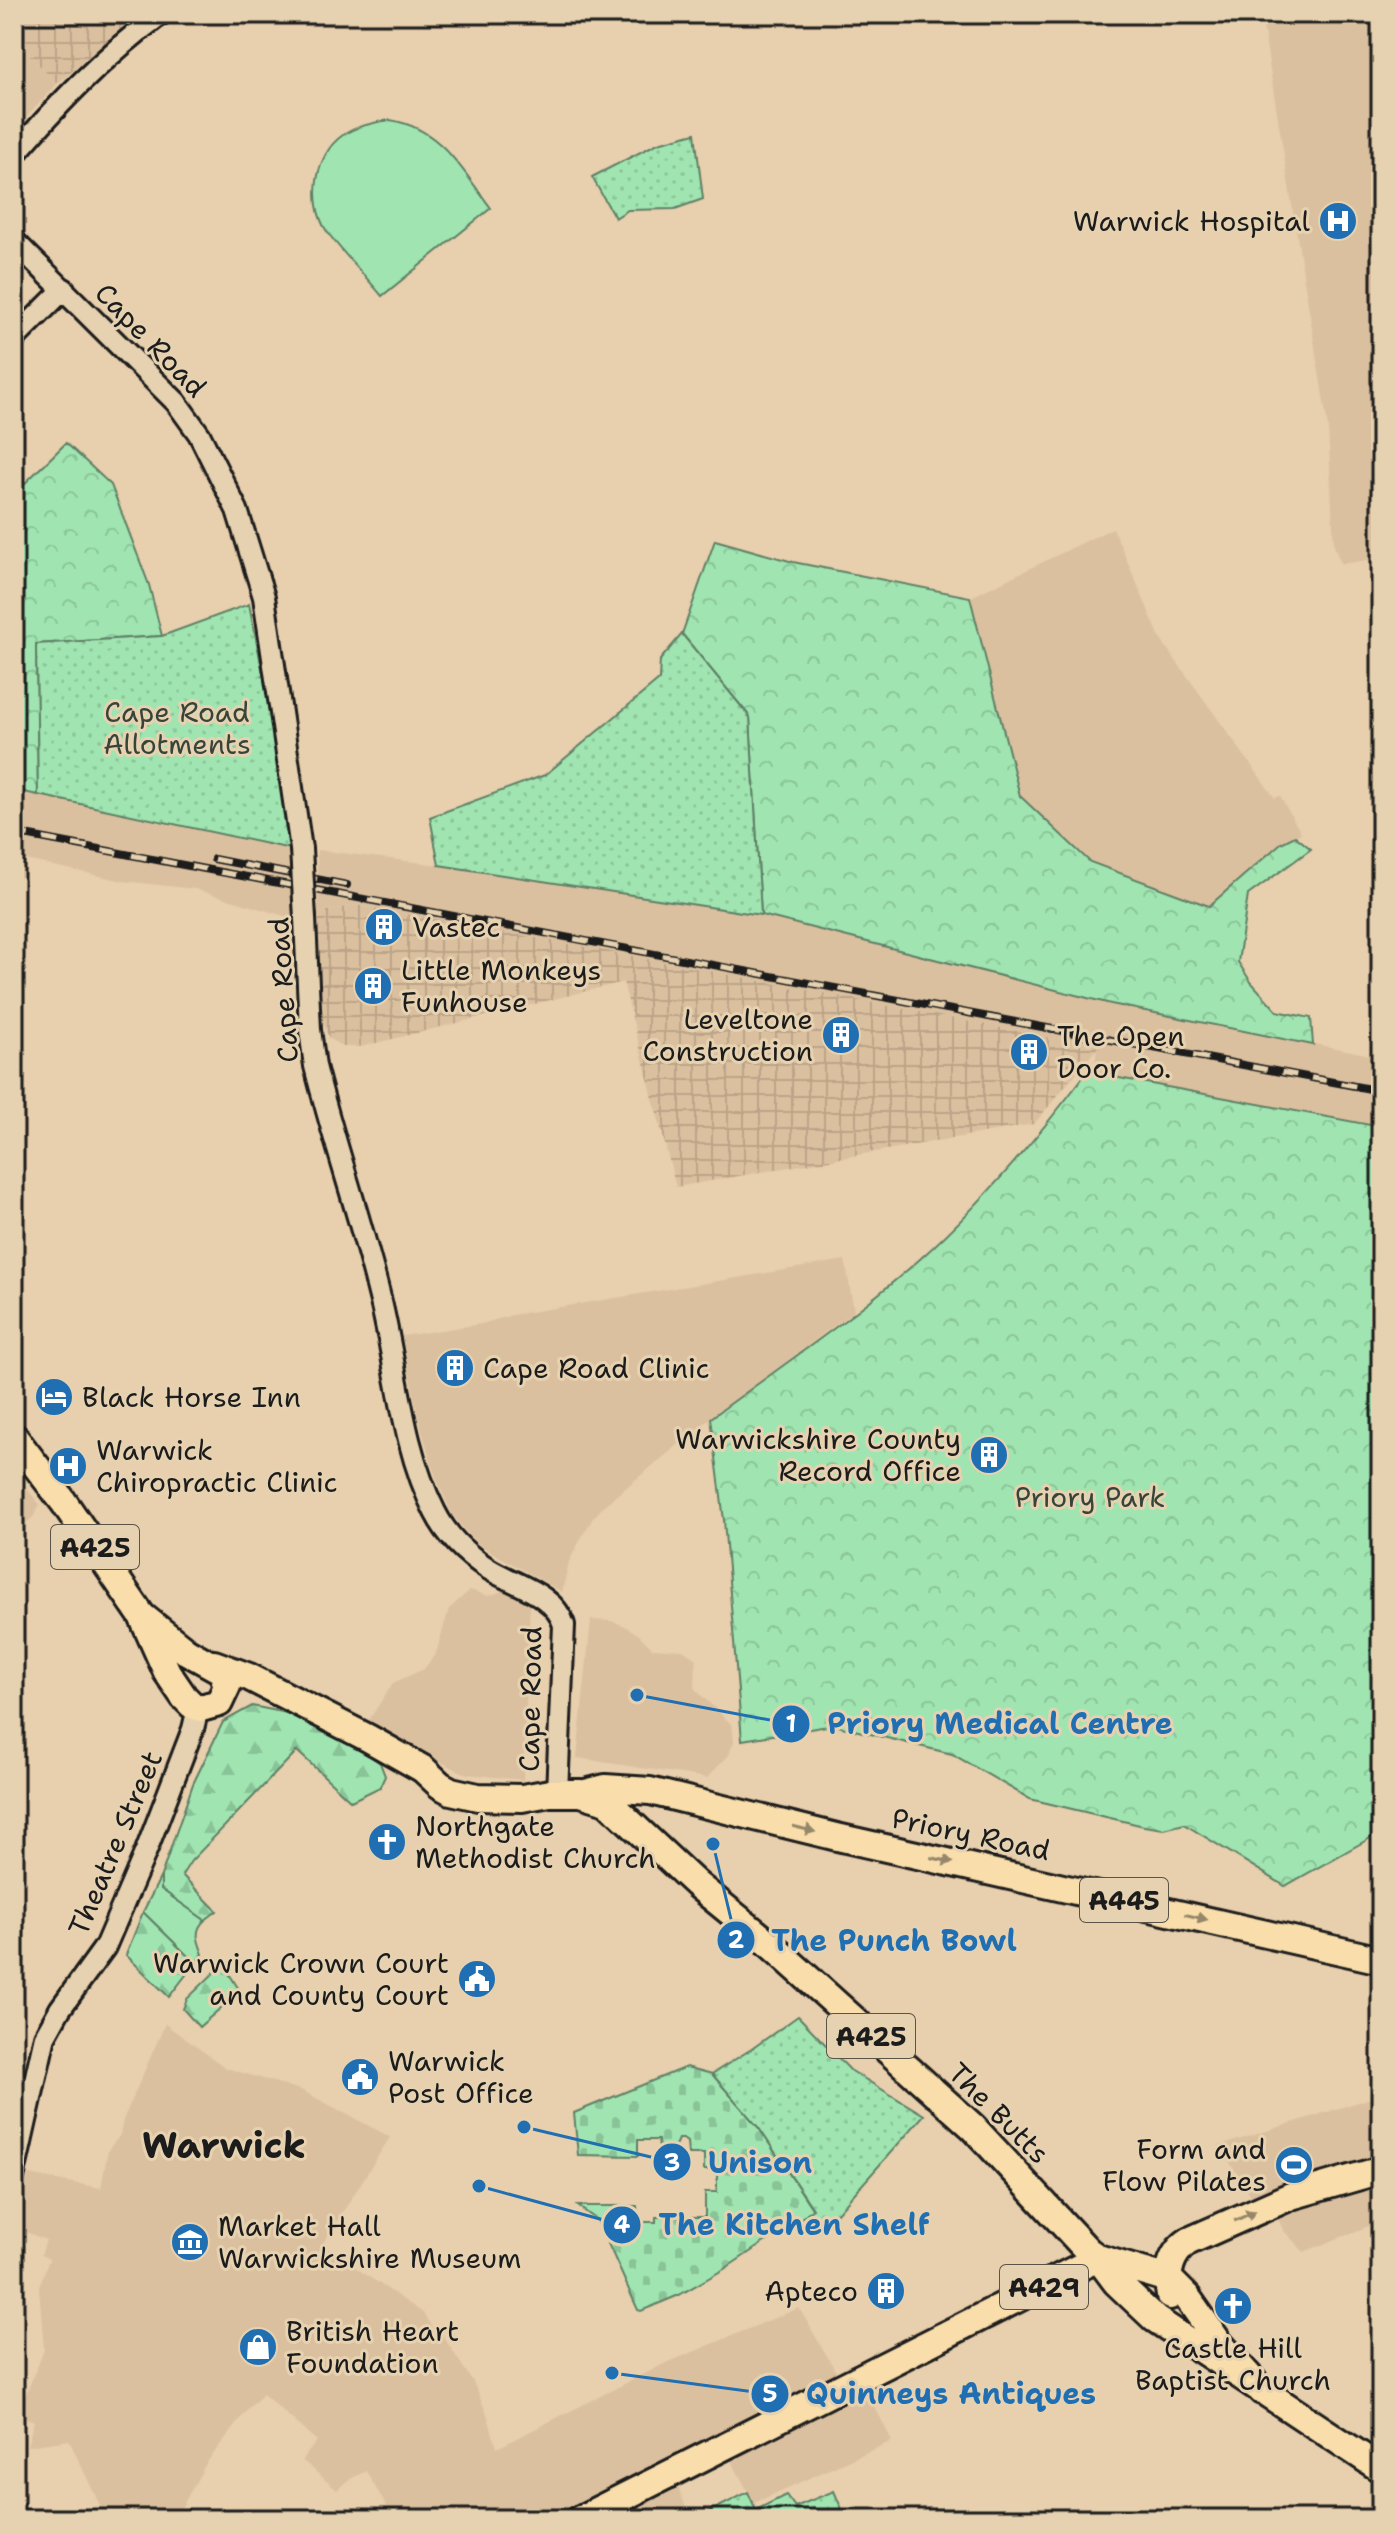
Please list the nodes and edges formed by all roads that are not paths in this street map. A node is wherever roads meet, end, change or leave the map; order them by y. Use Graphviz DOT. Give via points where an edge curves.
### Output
graph roads {
  1 [pos="161,14"];
  2 [pos="14,155"];
  3 [pos="14,241"];
  4 [pos="64,289"];
  5 [pos="14,339"];
  6 [pos="14,1437"];
  7 [pos="142,1616"];
  8 [pos="211,1664"];
  9 [pos="283,1694"];
  10 [pos="201,1701"];
  11 [pos="563,1793"];
  12 [pos="680,1798"];
  13 [pos="635,1826"];
  14 [pos="1381,1960"];
  15 [pos="1381,2170"];
  16 [pos="14,2174"];
  17 [pos="1098,2258"];
  18 [pos="1169,2279"];
  19 [pos="1207,2356"];
  20 [pos="1262,2391"];
  21 [pos="1381,2469"];
  22 [pos="580,2519"];
  1 -- 2 [label="street" via="63,98"];
  3 -- 4 [label="street, Cape Road"];
  4 -- 5 [label="street"];
  4 -- 11 [label="street, Cape Road, bridge" via="176,402 199,434 237,510 264,597 301,849 315,1066 383,1309 418,1471 437,1516 459,1545 488,1568 553,1604 561,1614"];
  6 -- 7 [label="main road, A425"];
  7 -- 8 [label="main road, A425"];
  7 -- 10 [label="main road, A425" via="167,1672"];
  8 -- 9 [label="main road, A425"];
  8 -- 10 [label="main road" via="222,1671 226,1692"];
  8 -- 10 [label="main road" via="187,1670 181,1682"];
  9 -- 10 [label="main road"];
  9 -- 11 [label="main road, A425" via="464,1795 528,1798"];
  10 -- 16 [label="street, Theatre Street" via="105,1947 49,2024"];
  11 -- 12 [label="main road, A445" via="627,1788"];
  11 -- 13 [label="main road, A425" via="607,1801"];
  12 -- 13 [label="main road" via="649,1803"];
  12 -- 14 [label="main road, Priory Road / A445, one-way"];
  13 -- 17 [label="main road, The Butts / A425" via="973,2127"];
  18 -- 15 [label="main road, one-way" via="1174,2255 1189,2241 1291,2196"];
  17 -- 18 [label="main road, A425"];
  17 -- 19 [label="main road, A425" via="1155,2319"];
  17 -- 22 [label="main road, A429"];
  18 -- 19 [label="main road, A425" via="1172,2302"];
  18 -- 20 [label="main road, A425"];
  19 -- 20 [label="main road, A425"];
  20 -- 21 [label="main road, A425"];
}
